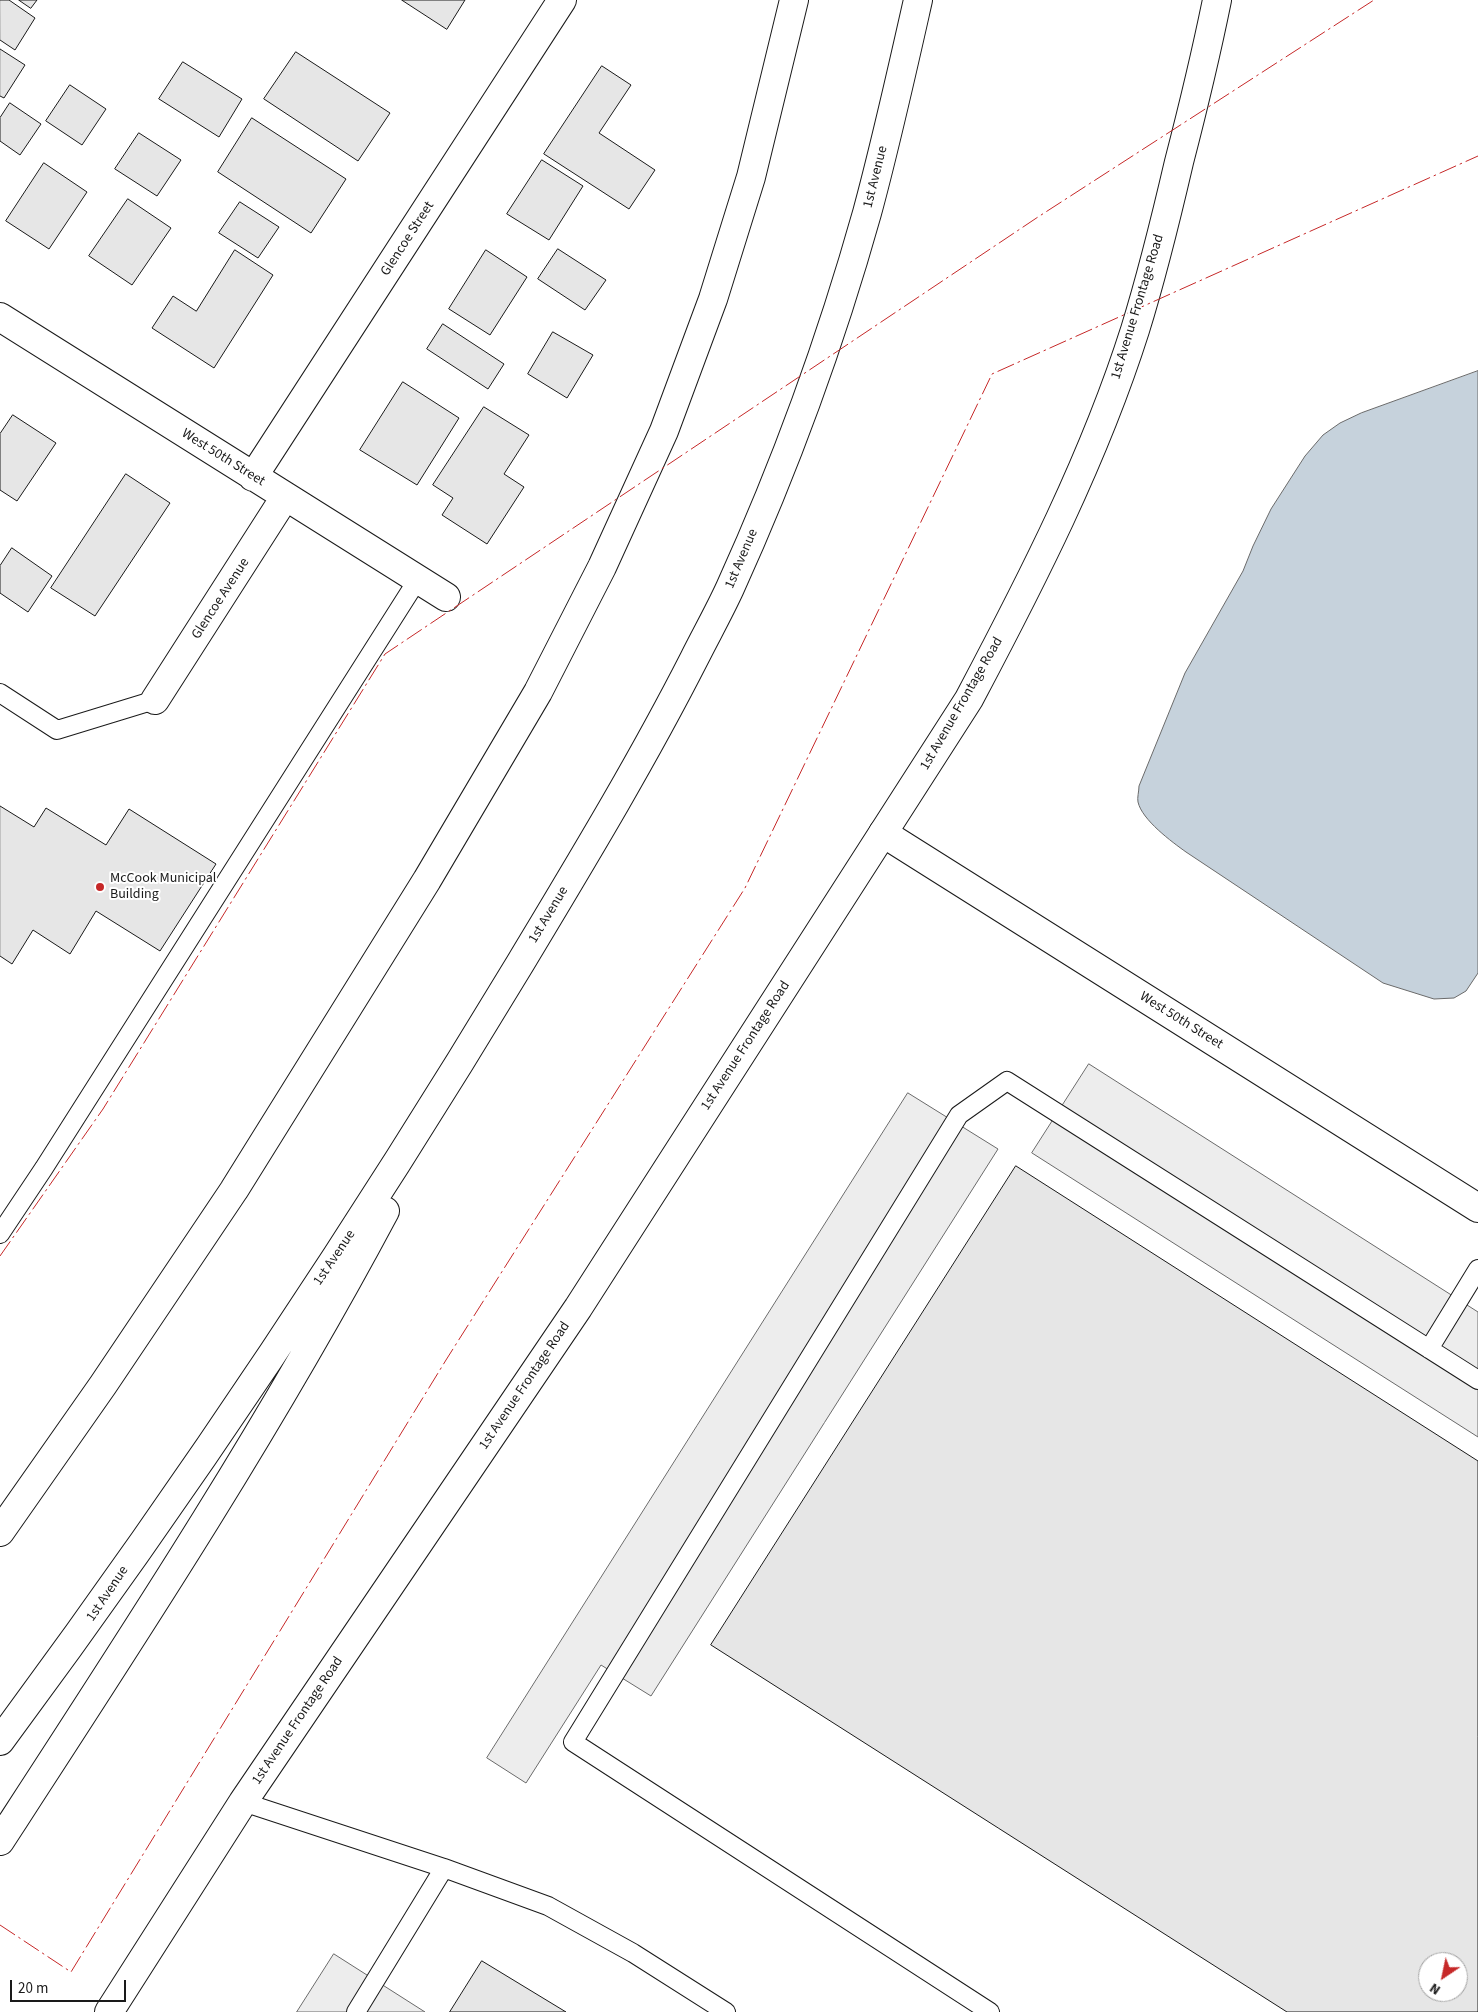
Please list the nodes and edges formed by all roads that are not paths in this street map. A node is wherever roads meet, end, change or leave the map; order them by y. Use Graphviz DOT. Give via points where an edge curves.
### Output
graph roads {
  1 [pos="562,0"];
  2 [pos="794,0"];
  3 [pos="918,0"];
  4 [pos="1217,0"];
  5 [pos="0,317"];
  6 [pos="253,477"];
  7 [pos="286,497"];
  8 [pos="418,579"];
  9 [pos="446,597"];
  10 [pos="0,694"];
  11 [pos="155,700"];
  12 [pos="883,833"];
  13 [pos="489,1015"];
  14 [pos="1478,1208"];
  15 [pos="0,1234"];
  16 [pos="1478,1270"];
  17 [pos="1429,1348"];
  18 [pos="1478,1380"];
  19 [pos="0,1532"];
  20 [pos="0,1741"];
  21 [pos="243,1802"];
  22 [pos="0,1842"];
  23 [pos="444,1868"];
  24 [pos="109,2012"];
  25 [pos="356,2012"];
  26 [pos="726,2012"];
  27 [pos="990,2012"];
  1 -- 6 [label="main road, Glencoe Street"];
  2 -- 19 [label="main road" via="751,177 713,299 664,431 602,567 538,692 427,880 234,1190"];
  3 -- 13 [label="main road, 1st Avenue" via="866,215 818,367 729,591 655,735"];
  4 -- 12 [label="main road, 1st Avenue Frontage Road" via="1163,226 1134,330 1101,422 1062,514 1013,615 968,698"];
  5 -- 6 [label="main road, West 50th Street"];
  6 -- 7 [label="main road, West 50th Street"];
  7 -- 8 [label="main road, West 50th Street"];
  7 -- 11 [label="main road, Glencoe Avenue"];
  8 -- 9 [label="main road, West 50th Street"];
  8 -- 15 [label="lane"];
  10 -- 11 [label="lane" via="57,730"];
  12 -- 14 [label="main road, West 50th Street"];
  12 -- 21 [label="main road, 1st Avenue Frontage Road" via="578,1308"];
  13 -- 20 [label="main road, 1st Avenue" via="246,1392 87,1623"];
  13 -- 22 [label="main road" via="345,1286 253,1445"];
  16 -- 17 [label="lane"];
  17 -- 18 [label="lane"];
  17 -- 27 [label="lane" via="1007,1081 959,1115 573,1742"];
  21 -- 23 [label="lane"];
  21 -- 24 [label="main road, 1st Avenue Frontage Road"];
  23 -- 25 [label="lane"];
  23 -- 26 [label="lane" via="548,1906 633,1953"];
}
